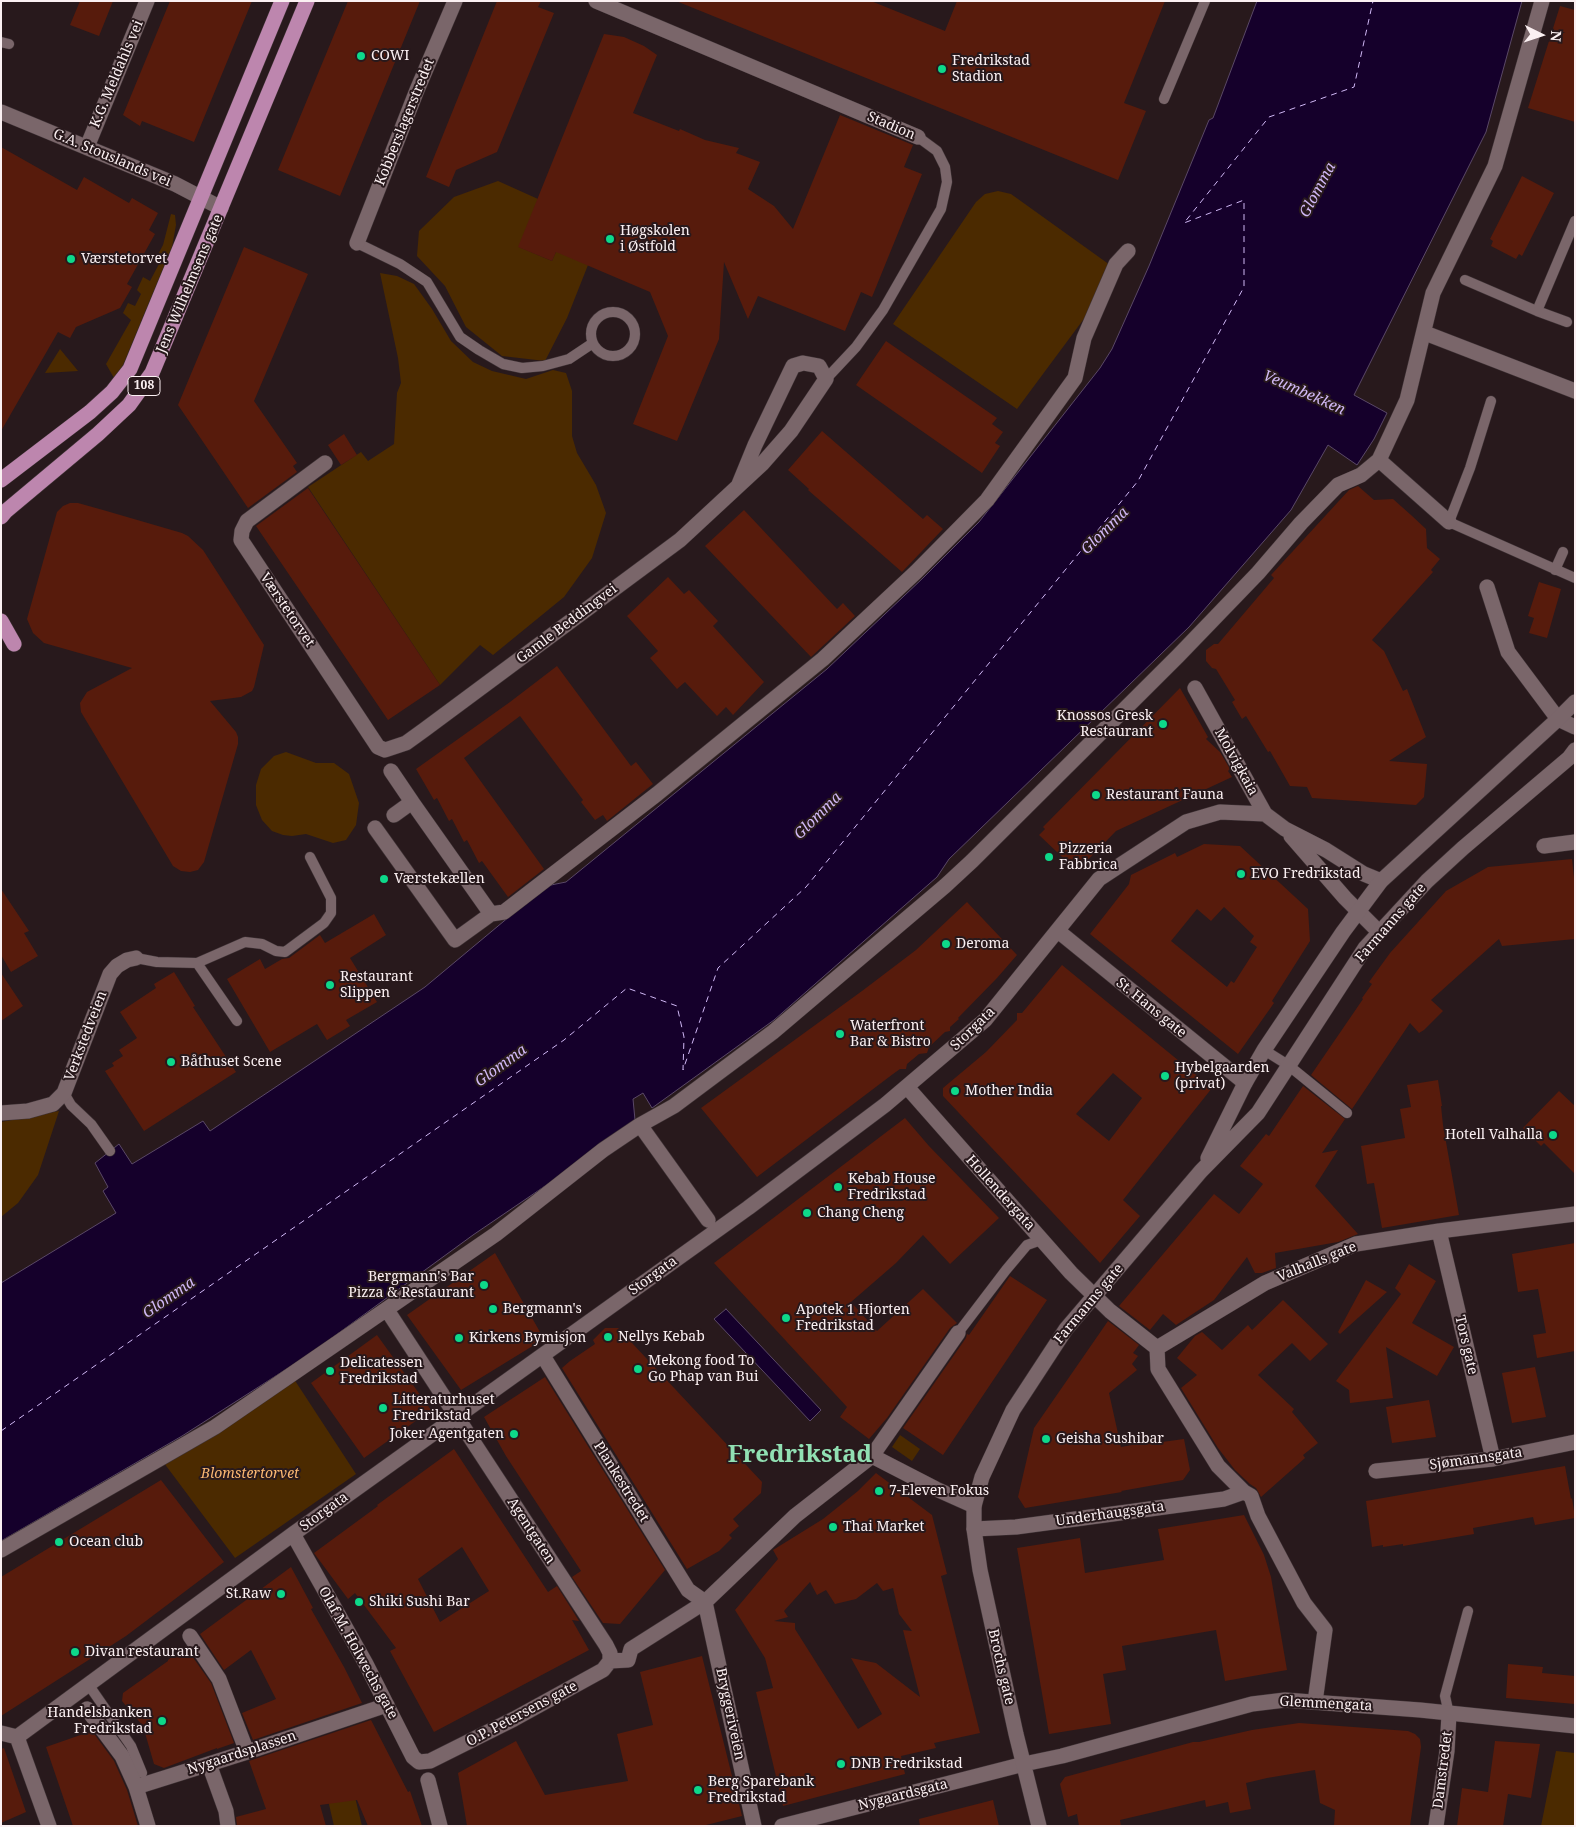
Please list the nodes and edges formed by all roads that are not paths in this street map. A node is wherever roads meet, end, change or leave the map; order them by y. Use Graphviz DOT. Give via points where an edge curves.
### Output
graph roads {
  1 [pos="147,1"];
  2 [pos="282,1"];
  3 [pos="307,1"];
  4 [pos="455,1"];
  5 [pos="596,1"];
  6 [pos="1205,1"];
  7 [pos="1542,1"];
  8 [pos="1164,99"];
  9 [pos="1,112"];
  10 [pos="918,137"];
  11 [pos="87,147"];
  12 [pos="200,198"];
  13 [pos="222,208"];
  14 [pos="1575,221"];
  15 [pos="357,243"];
  16 [pos="1128,251"];
  17 [pos="1465,280"];
  18 [pos="1537,311"];
  19 [pos="1567,322"];
  20 [pos="1424,333"];
  21 [pos="593,343"];
  22 [pos="826,379"];
  23 [pos="1575,391"];
  24 [pos="1491,401"];
  25 [pos="1379,460"];
  26 [pos="325,462"];
  27 [pos="1,480"];
  28 [pos="739,484"];
  29 [pos="1,517"];
  30 [pos="1449,522"];
  31 [pos="1563,552"];
  32 [pos="1555,570"];
  33 [pos="1575,578"];
  34 [pos="1487,586"];
  35 [pos="1,621"];
  36 [pos="1,635"];
  37 [pos="1195,688"];
  38 [pos="1575,702"];
  39 [pos="1558,719"];
  40 [pos="1575,727"];
  41 [pos="385,750"];
  42 [pos="1575,750"];
  43 [pos="391,771"];
  44 [pos="412,802"];
  45 [pos="1265,814"];
  46 [pos="394,815"];
  47 [pos="375,828"];
  48 [pos="1285,830"];
  49 [pos="1575,842"];
  50 [pos="1544,846"];
  51 [pos="310,857"];
  52 [pos="1381,881"];
  53 [pos="1358,910"];
  54 [pos="491,914"];
  55 [pos="1058,931"];
  56 [pos="1379,932"];
  57 [pos="136,958"];
  58 [pos="197,963"];
  59 [pos="237,1022"];
  60 [pos="1264,1050"];
  61 [pos="1288,1065"];
  62 [pos="1244,1083"];
  63 [pos="907,1088"];
  64 [pos="64,1092"];
  65 [pos="1,1112"];
  66 [pos="1346,1113"];
  67 [pos="640,1125"];
  68 [pos="110,1151"];
  69 [pos="1201,1171"];
  70 [pos="1575,1214"];
  71 [pos="708,1220"];
  72 [pos="1439,1231"];
  73 [pos="1041,1240"];
  74 [pos="1094,1297"];
  75 [pos="387,1310"];
  76 [pos="958,1333"];
  77 [pos="1157,1348"];
  78 [pos="543,1356"];
  79 [pos="456,1417"];
  80 [pos="1575,1442"];
  81 [pos="872,1456"];
  82 [pos="1493,1459"];
  83 [pos="1376,1471"];
  84 [pos="1244,1492"];
  85 [pos="974,1506"];
  86 [pos="974,1529"];
  87 [pos="293,1534"];
  88 [pos="1,1550"];
  89 [pos="706,1602"];
  90 [pos="1468,1611"];
  91 [pos="190,1636"];
  92 [pos="610,1661"];
  93 [pos="88,1684"];
  94 [pos="1315,1702"];
  95 [pos="387,1705"];
  96 [pos="87,1709"];
  97 [pos="1449,1714"];
  98 [pos="1575,1726"];
  99 [pos="1,1733"];
  100 [pos="17,1737"];
  101 [pos="247,1752"];
  102 [pos="430,1761"];
  103 [pos="209,1764"];
  104 [pos="1024,1764"];
  105 [pos="139,1780"];
  106 [pos="428,1780"];
  107 [pos="49,1826"];
  108 [pos="148,1826"];
  109 [pos="228,1826"];
  110 [pos="440,1826"];
  111 [pos="754,1826"];
  112 [pos="782,1826"];
  113 [pos="1039,1826"];
  114 [pos="1436,1826"];
  1 -- 11 [label="street, K.G. Meldahls vei"];
  2 -- 12 [label="main road, Jens Wilhelmsens gate / 108"];
  3 -- 13 [label="main road, Jens Wilhelmsens gate / 108"];
  4 -- 15 [label="street, Kobberslagerstredet"];
  5 -- 10 [label="street, Stadion"];
  6 -- 8 [label="lane"];
  7 -- 20 [label="street" via="1496,166 1433,293"];
  9 -- 11 [label="street, G.A. Stouslands vei"];
  10 -- 22 [label="lane, Stadion" via="937,151 945,167 947,182 941,209 883,310"];
  11 -- 12 [label="street, G.A. Stouslands vei"];
  12 -- 13 [label="street, G.A. Stouslands vei"];
  12 -- 27 [label="main road, Jens Wilhelmsens gate / 108" via="130,369 101,402"];
  13 -- 29 [label="main road, Jens Wilhelmsens gate / 108" via="159,359 144,386 98,434"];
  14 -- 18 [label="lane"];
  15 -- 21 [label="lane" via="400,264 427,282 460,337 503,364 522,368 544,366 569,359"];
  16 -- 54 [label="street" via="1116,264 1084,338 1075,378 987,500 916,572 809,671 504,912"];
  17 -- 18 [label="lane"];
  18 -- 19 [label="lane"];
  20 -- 23 [label="street"];
  20 -- 25 [label="street" via="1407,400"];
  21 -- 21 [label="lane" via="608,356 628,351 636,333 632,322 614,312 603,314 595,321"];
  22 -- 28 [label="street, Gamle Beddingvei" via="790,431 762,464"];
  22 -- 28 [label="street, Gamle Beddingvei" via="819,366 803,363 794,366"];
  24 -- 30 [label="lane"];
  25 -- 30 [label="street"];
  25 -- 67 [label="street" via="1338,486 1178,656 945,886 773,1032 674,1106"];
  26 -- 41 [label="street, Værstetorvet" via="247,521 241,540 378,747"];
  28 -- 41 [label="street, Gamle Beddingvei" via="677,543 412,739"];
  30 -- 32 [label="lane"];
  31 -- 32 [label="lane"];
  32 -- 33 [label="lane"];
  34 -- 39 [label="street" via="1508,652"];
  35 -- 36 [label="main road" via="14,644"];
  37 -- 45 [label="street, Molvigkaia"];
  38 -- 39 [label="street, Farmanns gate"];
  39 -- 40 [label="street"];
  39 -- 52 [label="street, Farmanns gate"];
  42 -- 56 [label="street, Farmanns gate" via="1434,874"];
  43 -- 44 [label="street"];
  44 -- 46 [label="street"];
  44 -- 54 [label="street"];
  45 -- 48 [label="street, Molvigkaia"];
  45 -- 55 [label="street, Storgata" via="1220,812 1186,822 1099,879"];
  47 -- 54 [label="street" via="455,940"];
  48 -- 52 [label="street, Molvigkaia"];
  48 -- 53 [label="street, Molvigkaia"];
  49 -- 50 [label="street"];
  51 -- 58 [label="lane" via="331,898 331,913 324,923 285,952 245,942"];
  52 -- 53 [label="street, Farmanns gate"];
  53 -- 56 [label="street, Molvigkaia"];
  53 -- 60 [label="street, Farmanns gate"];
  55 -- 62 [label="street, St. Hans gate"];
  55 -- 63 [label="street, Storgata" via="985,1020"];
  56 -- 61 [label="street, Farmanns gate" via="1365,948"];
  57 -- 58 [label="lane"];
  57 -- 64 [label="street, Verkstedveien" via="122,963 110,974"];
  58 -- 59 [label="lane"];
  60 -- 61 [label="lane"];
  60 -- 62 [label="street, Farmanns gate"];
  61 -- 66 [label="lane"];
  61 -- 69 [label="street, Farmanns gate" via="1258,1113"];
  62 -- 69 [label="street, Farmanns gate"];
  63 -- 73 [label="street, Hollendergata"];
  63 -- 78 [label="street, Storgata"];
  64 -- 65 [label="street, Verkstedveien" via="53,1104 28,1111"];
  64 -- 68 [label="lane"];
  67 -- 71 [label="street"];
  67 -- 75 [label="street" via="496,1234"];
  69 -- 74 [label="street, Farmanns gate"];
  70 -- 72 [label="street, Valhalls gate"];
  72 -- 77 [label="street, Valhalls gate" via="1356,1244 1265,1283"];
  72 -- 82 [label="street, Tors gate"];
  73 -- 74 [label="street, Hollendergata"];
  73 -- 76 [label="lane" via="1027,1246"];
  74 -- 77 [label="street"];
  74 -- 85 [label="street, Farmanns gate" via="1066,1329 1013,1410 982,1477"];
  75 -- 79 [label="street, Agentgaten"];
  75 -- 88 [label="street" via="215,1427"];
  76 -- 81 [label="street"];
  77 -- 84 [label="street" via="1158,1369 1218,1466"];
  78 -- 79 [label="street, Storgata"];
  78 -- 89 [label="street, Plankestredet" via="688,1590"];
  79 -- 87 [label="street, Storgata"];
  79 -- 92 [label="street, Agentgaten" via="606,1645"];
  80 -- 82 [label="street, Sjømannsgata"];
  81 -- 85 [label="street"];
  81 -- 89 [label="street" via="795,1516"];
  82 -- 83 [label="street, Sjømannsgata"];
  84 -- 86 [label="street, Underhaugsgata" via="1215,1500 1016,1527"];
  84 -- 94 [label="street" via="1251,1496 1258,1516 1304,1603 1325,1630"];
  85 -- 86 [label="street, Brochs gate"];
  86 -- 104 [label="street, Brochs gate" via="980,1570"];
  87 -- 93 [label="street, Storgata"];
  87 -- 95 [label="street, Olaf M. Holwechs gate"];
  89 -- 92 [label="street, O.P. Petersens gate" via="631,1649 628,1660"];
  89 -- 111 [label="street, Bryggeriveien"];
  90 -- 97 [label="lane" via="1445,1696"];
  91 -- 101 [label="street" via="219,1679"];
  92 -- 102 [label="street, O.P. Petersens gate" via="603,1670"];
  93 -- 100 [label="street, Storgata"];
  93 -- 105 [label="lane" via="131,1746"];
  94 -- 97 [label="street, Glemmengata"];
  94 -- 104 [label="street, Glemmengata" via="1285,1700 1252,1704"];
  95 -- 101 [label="street, Nygaardsplassen"];
  95 -- 102 [label="street, Olaf M. Holwechs gate" via="413,1757 419,1762"];
  96 -- 105 [label="street"];
  97 -- 98 [label="street, Glemmengata"];
  97 -- 114 [label="street, Damstredet"];
  99 -- 100 [label="street"];
  100 -- 107 [label="street"];
  101 -- 103 [label="street, Nygaardsplassen"];
  103 -- 105 [label="street, Nygaardsplassen"];
  103 -- 109 [label="street"];
  104 -- 112 [label="street, Nygaardsgata"];
  104 -- 113 [label="street, Brochs gate"];
  105 -- 108 [label="street"];
  106 -- 110 [label="street"];
}
